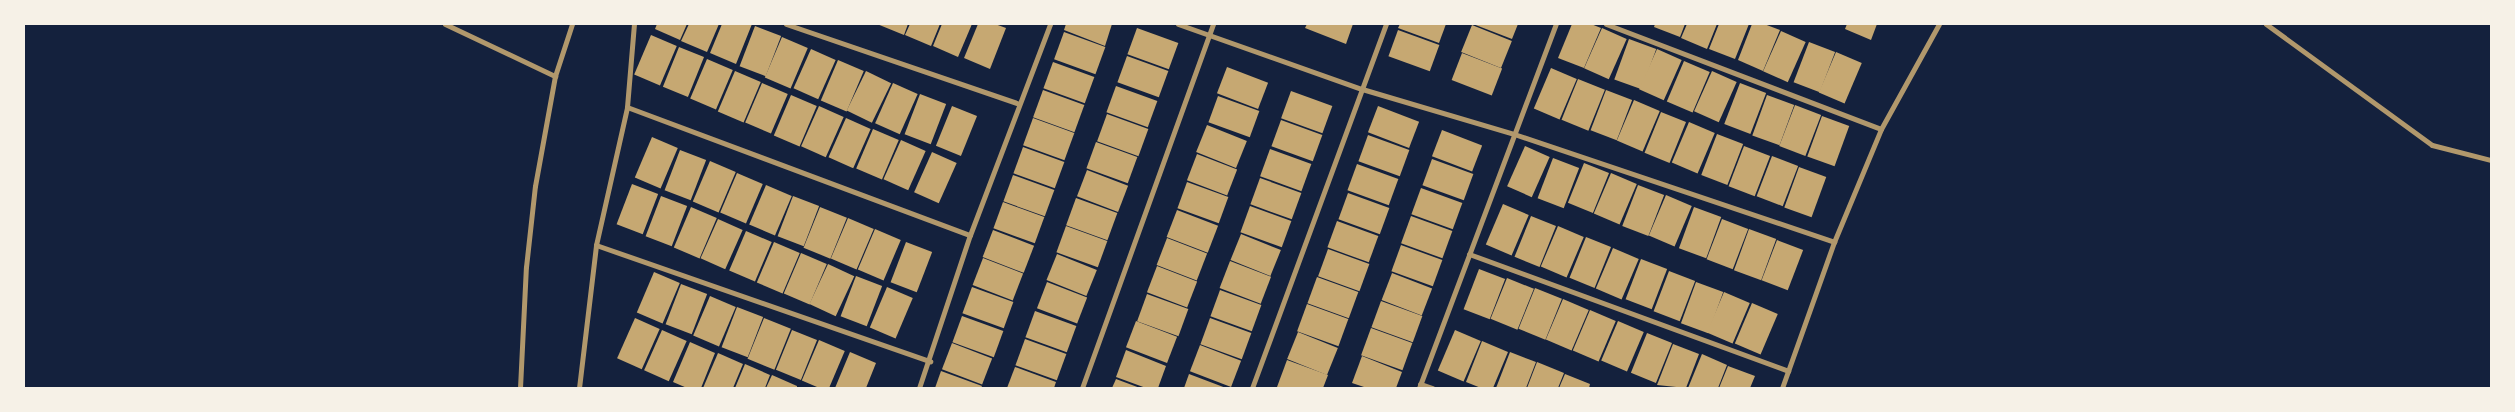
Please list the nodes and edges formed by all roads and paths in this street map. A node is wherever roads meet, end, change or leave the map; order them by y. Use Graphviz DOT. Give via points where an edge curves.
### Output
graph roads {
  1 [pos="445,24"];
  2 [pos="572,24"];
  3 [pos="634,24"];
  4 [pos="786,24"];
  5 [pos="1050,24"];
  6 [pos="1178,24"];
  7 [pos="1213,24"];
  8 [pos="1386,24"];
  9 [pos="1556,24"];
  10 [pos="1606,24"];
  11 [pos="1939,24"];
  12 [pos="2266,24"];
  13 [pos="1208,35"];
  14 [pos="555,76"];
  15 [pos="1362,89"];
  16 [pos="1017,103"];
  17 [pos="628,108"];
  18 [pos="1881,129"];
  19 [pos="1514,134"];
  20 [pos="2491,160"];
  21 [pos="970,235"];
  22 [pos="1834,242"];
  23 [pos="596,245"];
  24 [pos="1469,254"];
  25 [pos="930,361"];
  26 [pos="1788,371"];
  27 [pos="1420,386"];
  28 [pos="520,388"];
  29 [pos="581,388"];
  30 [pos="919,388"];
  31 [pos="1082,388"];
  32 [pos="1252,388"];
  33 [pos="1432,388"];
  34 [pos="1782,388"];
  1 -- 14 [label="street"];
  2 -- 14 [label="street"];
  3 -- 17 [label="street"];
  4 -- 16 [label="street"];
  5 -- 16 [label="street"];
  6 -- 13 [label="street"];
  7 -- 13 [label="street"];
  8 -- 15 [label="street"];
  9 -- 19 [label="street"];
  10 -- 18 [label="street"];
  11 -- 18 [label="street"];
  12 -- 20 [label="street" via="2432,145"];
  13 -- 15 [label="street"];
  13 -- 31 [label="street"];
  14 -- 28 [label="street" via="535,186 526,267"];
  15 -- 19 [label="street"];
  15 -- 32 [label="street"];
  16 -- 21 [label="street"];
  17 -- 21 [label="street"];
  17 -- 23 [label="street"];
  18 -- 22 [label="street"];
  19 -- 22 [label="street"];
  19 -- 24 [label="street"];
  21 -- 25 [label="street"];
  22 -- 26 [label="street"];
  23 -- 25 [label="street"];
  23 -- 29 [label="street"];
  24 -- 26 [label="street"];
  24 -- 27 [label="street"];
  25 -- 30 [label="street"];
  26 -- 34 [label="street"];
  27 -- 33 [label="street"];
}
